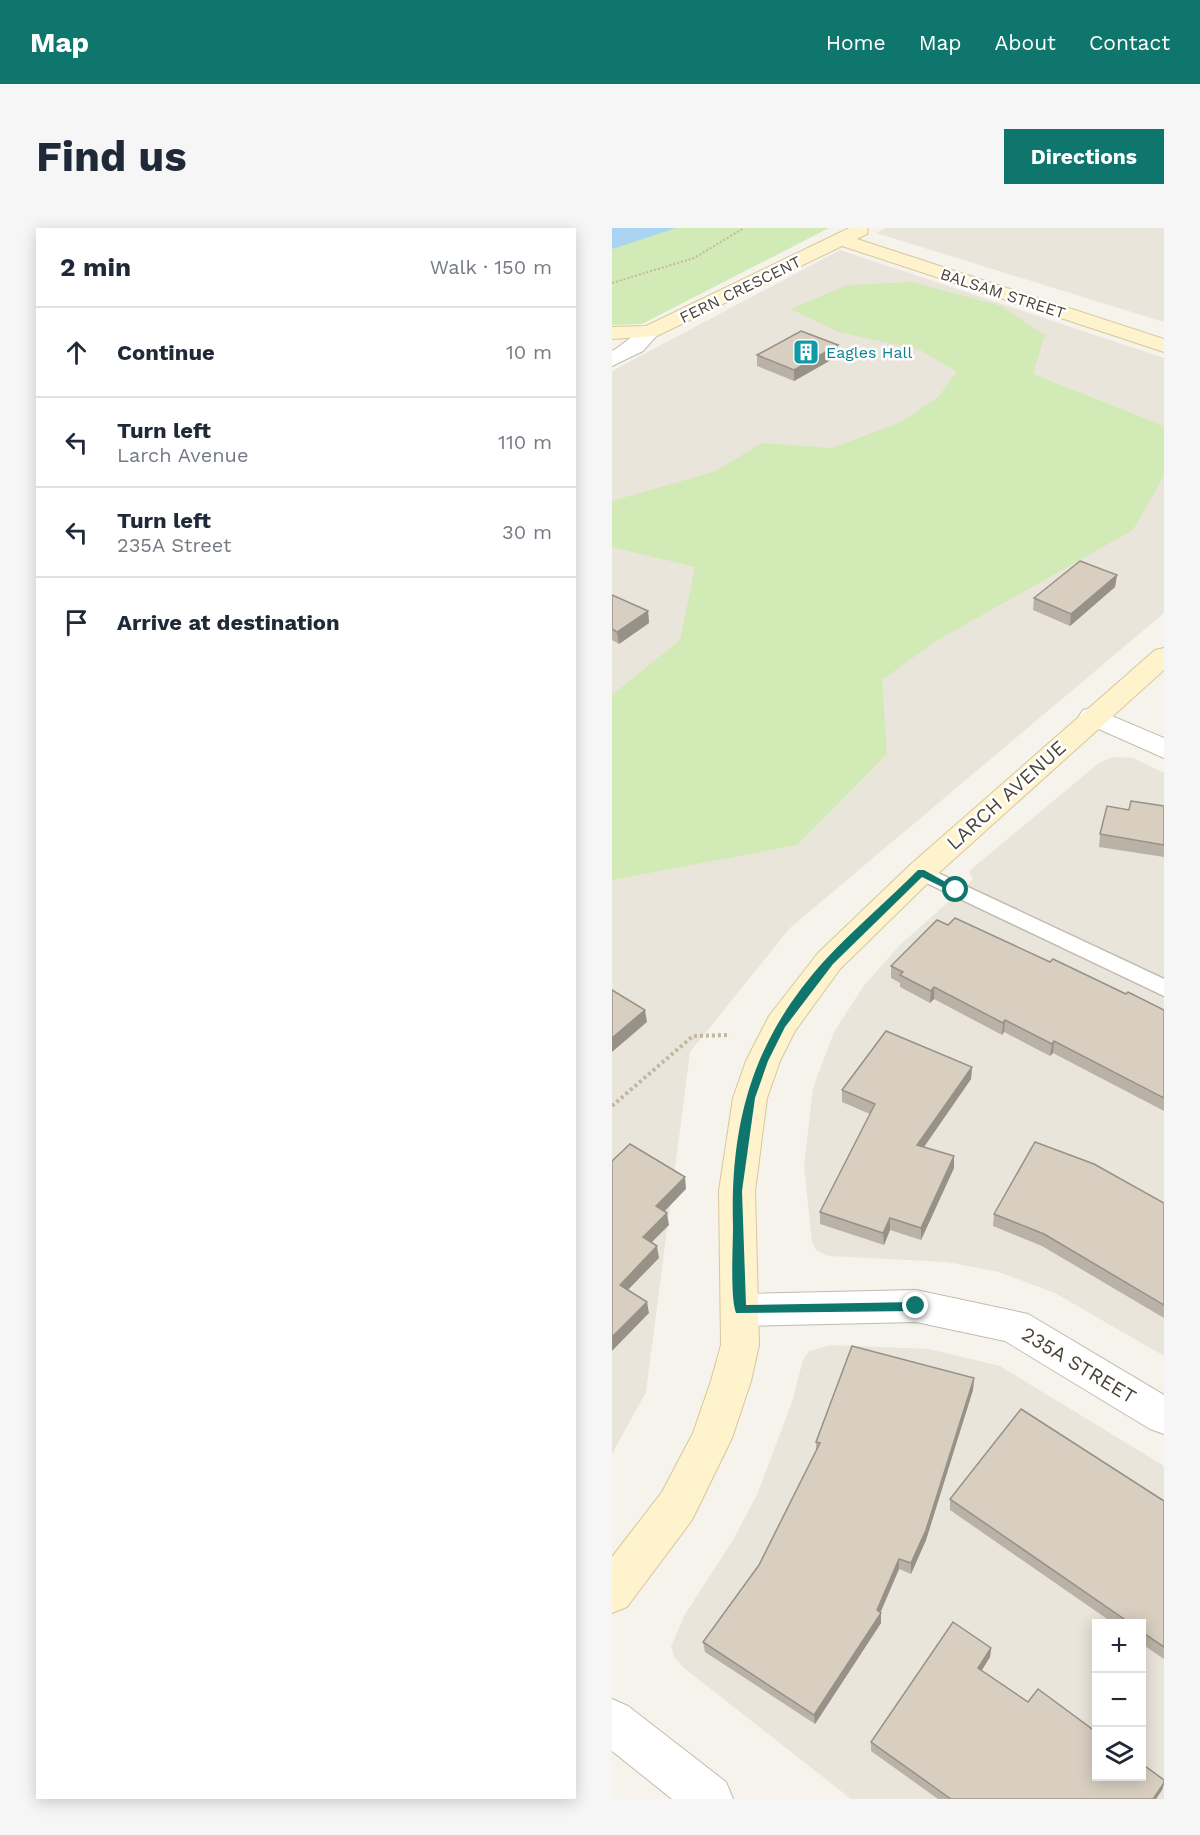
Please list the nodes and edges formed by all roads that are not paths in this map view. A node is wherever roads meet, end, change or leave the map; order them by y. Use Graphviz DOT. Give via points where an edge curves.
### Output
graph roads {
  1 [pos="863,228"];
  2 [pos="842,240"];
  3 [pos="650,332"];
  4 [pos="612,333"];
  5 [pos="1164,346"];
  6 [pos="612,360"];
  7 [pos="1164,656"];
  8 [pos="1094,716"];
  9 [pos="1164,749"];
  10 [pos="921,872"];
  11 [pos="1164,988"];
  12 [pos="740,1310"];
  13 [pos="1164,1416"];
  14 [pos="612,1592"];
  15 [pos="612,1722"];
  16 [pos="709,1799"];
  1 -- 2 [label="street, FERN CRESCENT"];
  2 -- 3 [label="street, FERN CRESCENT"];
  2 -- 5 [label="street, BALSAM STREET"];
  3 -- 4 [label="street, FERN CRESCENT"];
  3 -- 6 [label="street" via="636,347"];
  7 -- 8 [label="street, LARCH AVENUE"];
  8 -- 9 [label="street"];
  8 -- 10 [label="street, LARCH AVENUE"];
  10 -- 11 [label="lane"];
  10 -- 12 [label="street, LARCH AVENUE" via="830,961 781,1025 763,1061 750,1098 737,1191"];
  12 -- 13 [label="street, 235A STREET" via="916,1306 1014,1326"];
  12 -- 14 [label="street, LARCH AVENUE" via="740,1345 712,1438 677,1506"];
  15 -- 16 [label="street"];
}
